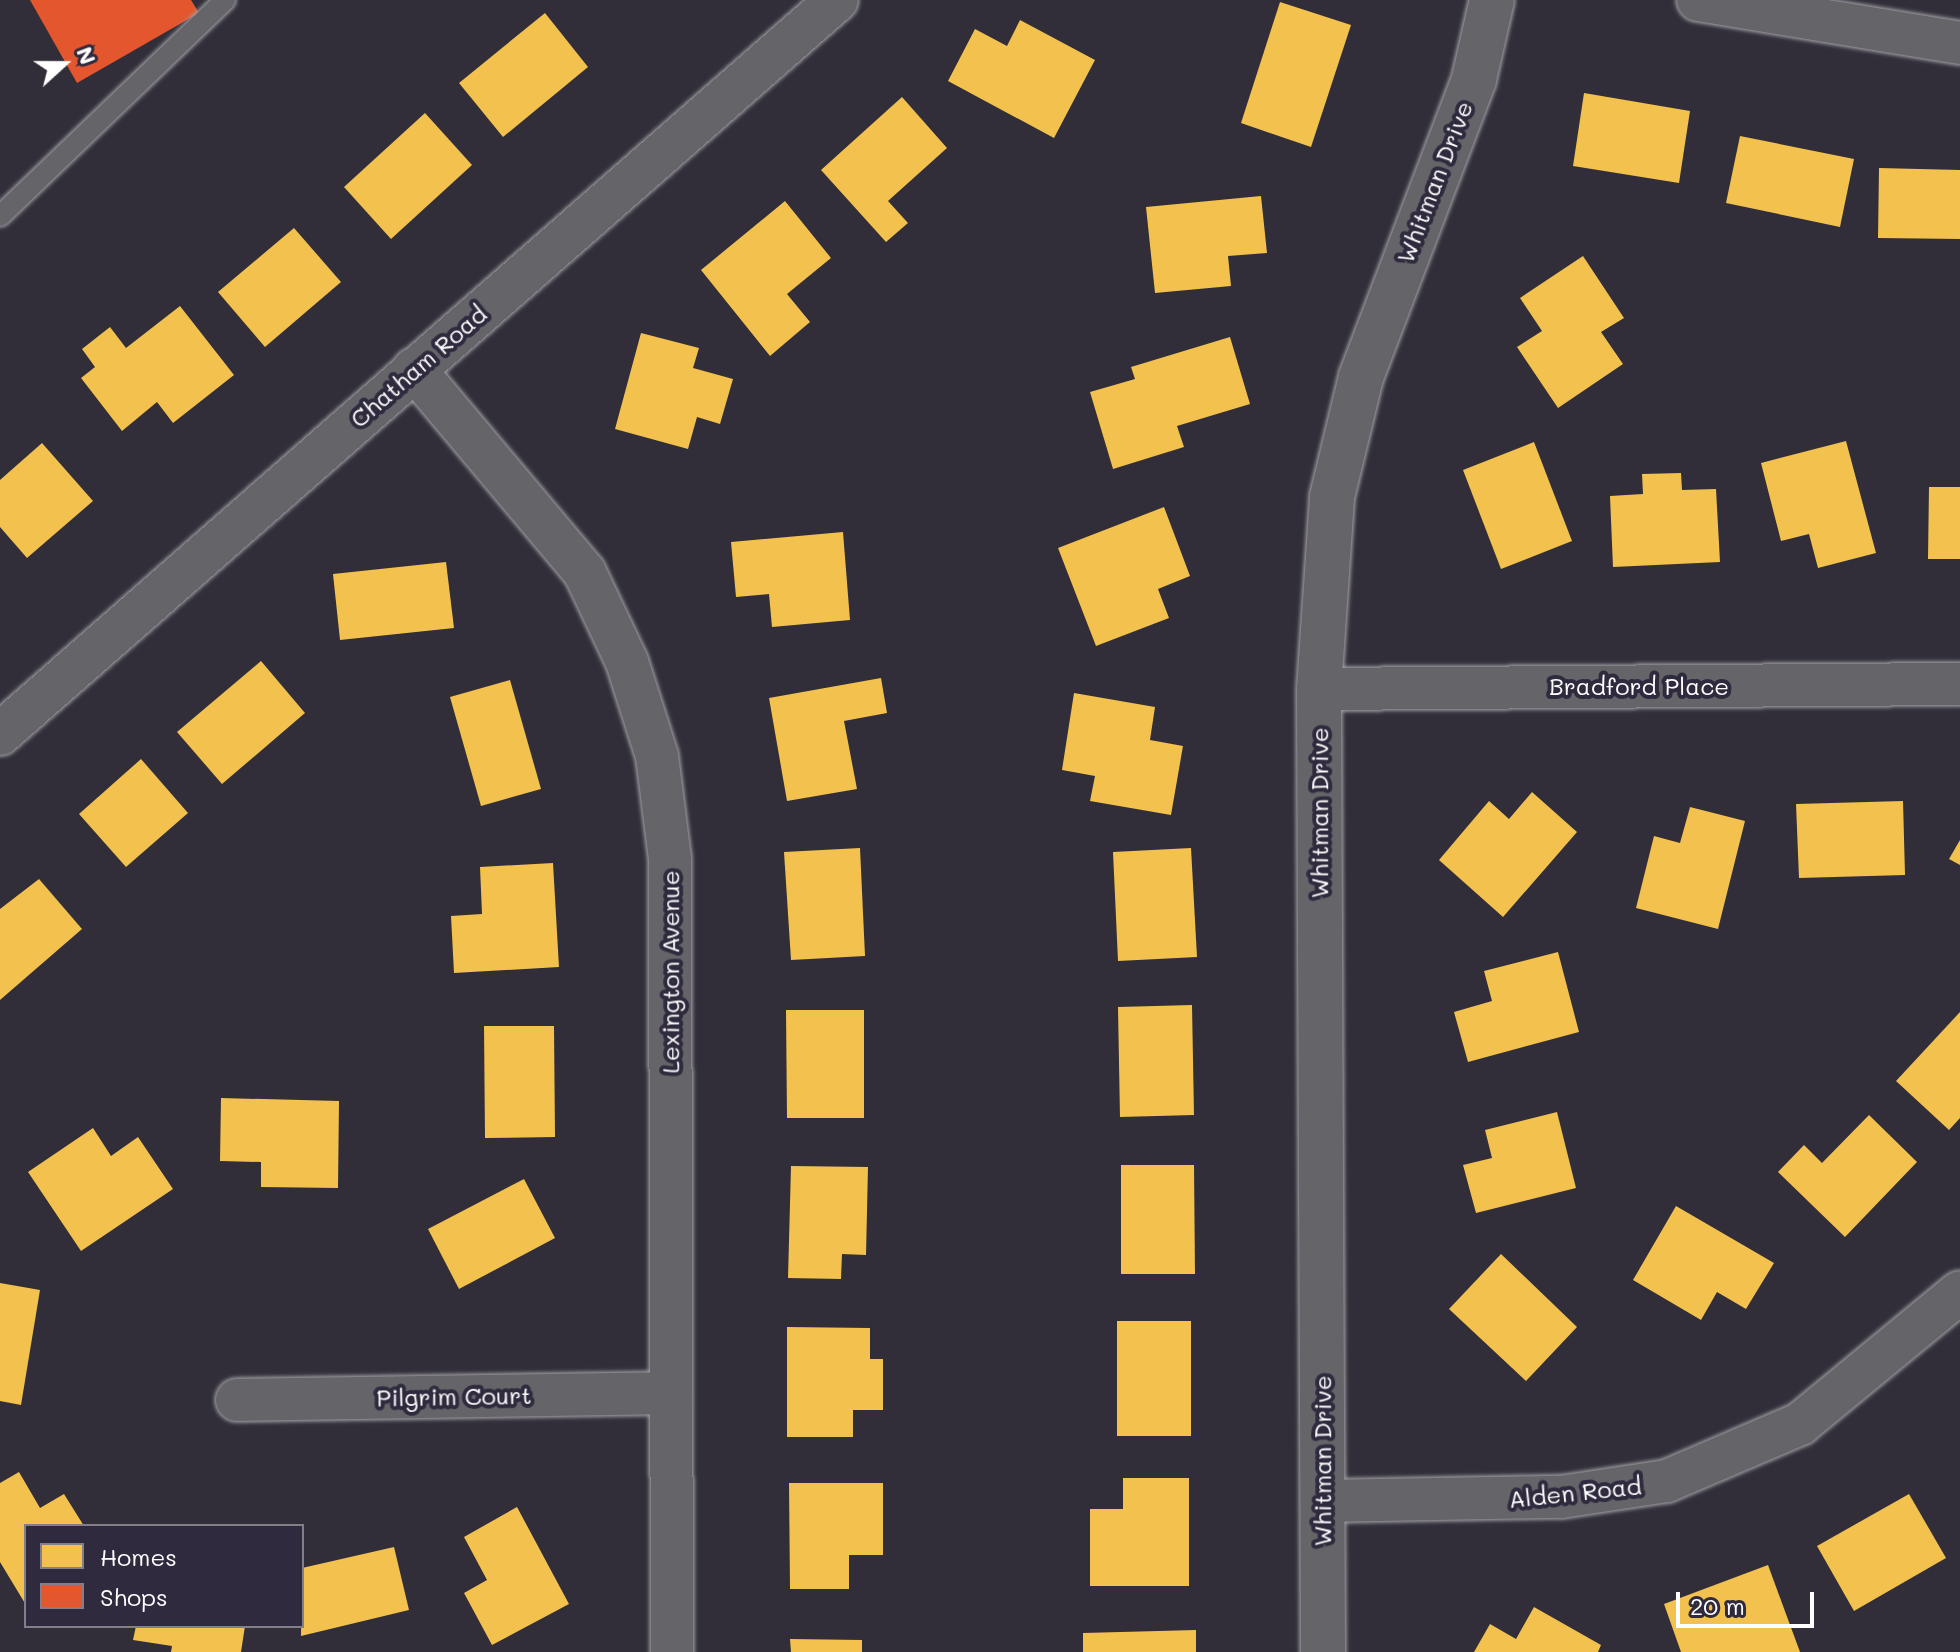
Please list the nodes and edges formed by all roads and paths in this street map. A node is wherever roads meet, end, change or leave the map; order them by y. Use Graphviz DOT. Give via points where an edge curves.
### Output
graph roads {
  1 [pos="225,0"];
  2 [pos="837,0"];
  3 [pos="1492,0"];
  4 [pos="1698,0"];
  5 [pos="1960,43"];
  6 [pos="0,216"];
  7 [pos="414,369"];
  8 [pos="1960,684"];
  9 [pos="1319,689"];
  10 [pos="0,734"];
  11 [pos="1960,1292"];
  12 [pos="671,1393"];
  13 [pos="237,1400"];
  14 [pos="1322,1501"];
  15 [pos="672,1652"];
  16 [pos="1323,1652"];
  1 -- 6 [label="lane"];
  2 -- 7 [label="street, Chatham Road"];
  3 -- 9 [label="street, Whitman Drive" via="1474,79 1377,330 1346,432 1332,497"];
  4 -- 5 [label="street"];
  7 -- 10 [label="street, Chatham Road"];
  7 -- 12 [label="street, Lexington Avenue" via="585,573 627,662 657,756 670,859"];
  8 -- 9 [label="street, Bradford Place"];
  9 -- 14 [label="street, Whitman Drive"];
  11 -- 14 [label="street, Alden Road" via="1800,1424 1667,1481 1561,1497"];
  12 -- 13 [label="street, Pilgrim Court"];
  12 -- 15 [label="street, Lexington Avenue"];
  14 -- 16 [label="street, Whitman Drive"];
}
